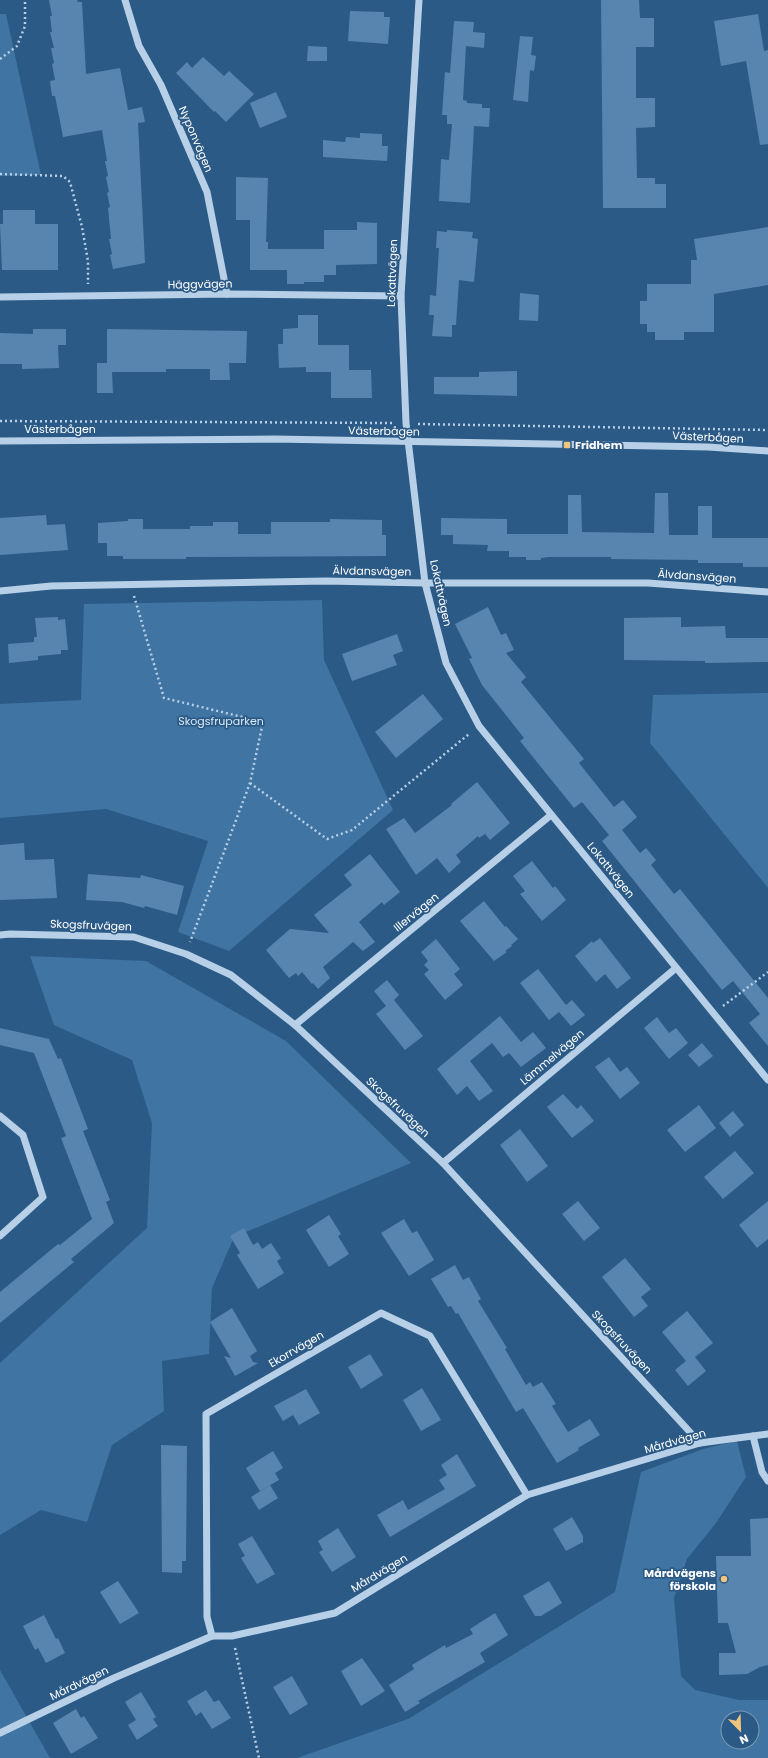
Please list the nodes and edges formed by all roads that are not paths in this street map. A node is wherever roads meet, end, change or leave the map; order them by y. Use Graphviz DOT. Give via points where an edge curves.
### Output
graph roads {
  1 [pos="125,0"];
  2 [pos="419,0"];
  3 [pos="227,294"];
  4 [pos="401,296"];
  5 [pos="0,297"];
  6 [pos="0,441"];
  7 [pos="408,442"];
  8 [pos="768,451"];
  9 [pos="425,583"];
  10 [pos="0,591"];
  11 [pos="768,592"];
  12 [pos="551,815"];
  13 [pos="0,935"];
  14 [pos="676,968"];
  15 [pos="296,1025"];
  16 [pos="768,1080"];
  17 [pos="0,1116"];
  18 [pos="443,1163"];
  19 [pos="0,1236"];
  20 [pos="768,1434"];
  21 [pos="753,1436"];
  22 [pos="700,1443"];
  23 [pos="768,1481"];
  24 [pos="528,1495"];
  25 [pos="212,1636"];
  26 [pos="0,1733"];
  1 -- 3 [label="street, Nyponvägen" via="139,46 161,85 207,192"];
  2 -- 4 [label="street, Lokattvägen"];
  3 -- 4 [label="street, Häggvägen"];
  3 -- 5 [label="street, Häggvägen"];
  4 -- 7 [label="street, Lokattvägen"];
  6 -- 7 [label="street, Västerbågen" via="276,439"];
  7 -- 8 [label="street, Västerbågen" via="708,447"];
  7 -- 9 [label="street, Lokattvägen"];
  9 -- 10 [label="street, Älvdansvägen" via="326,581 130,584 51,586"];
  9 -- 11 [label="street, Älvdansvägen" via="648,583"];
  9 -- 12 [label="street, Lokattvägen" via="446,663 479,726"];
  12 -- 14 [label="street, Lokattvägen"];
  12 -- 15 [label="street, Illervägen"];
  13 -- 15 [label="street, Skogsfruvägen" via="134,937 186,954 231,975"];
  14 -- 16 [label="street, Lokattvägen"];
  14 -- 18 [label="street, Lämmelvägen"];
  15 -- 18 [label="street, Skogsfruvägen"];
  17 -- 19 [label="street" via="23,1135 43,1196"];
  18 -- 22 [label="street, Skogsfruvägen"];
  20 -- 21 [label="street, Mårdvägen"];
  21 -- 22 [label="street, Mårdvägen"];
  21 -- 23 [label="street" via="762,1472"];
  22 -- 24 [label="street, Mårdvägen"];
  24 -- 25 [label="street, Mårdvägen" via="335,1613 232,1636"];
  24 -- 25 [label="street, Ekorrvägen" via="430,1336 381,1313 206,1414 206,1617"];
  25 -- 26 [label="street, Mårdvägen" via="114,1678"];
}
